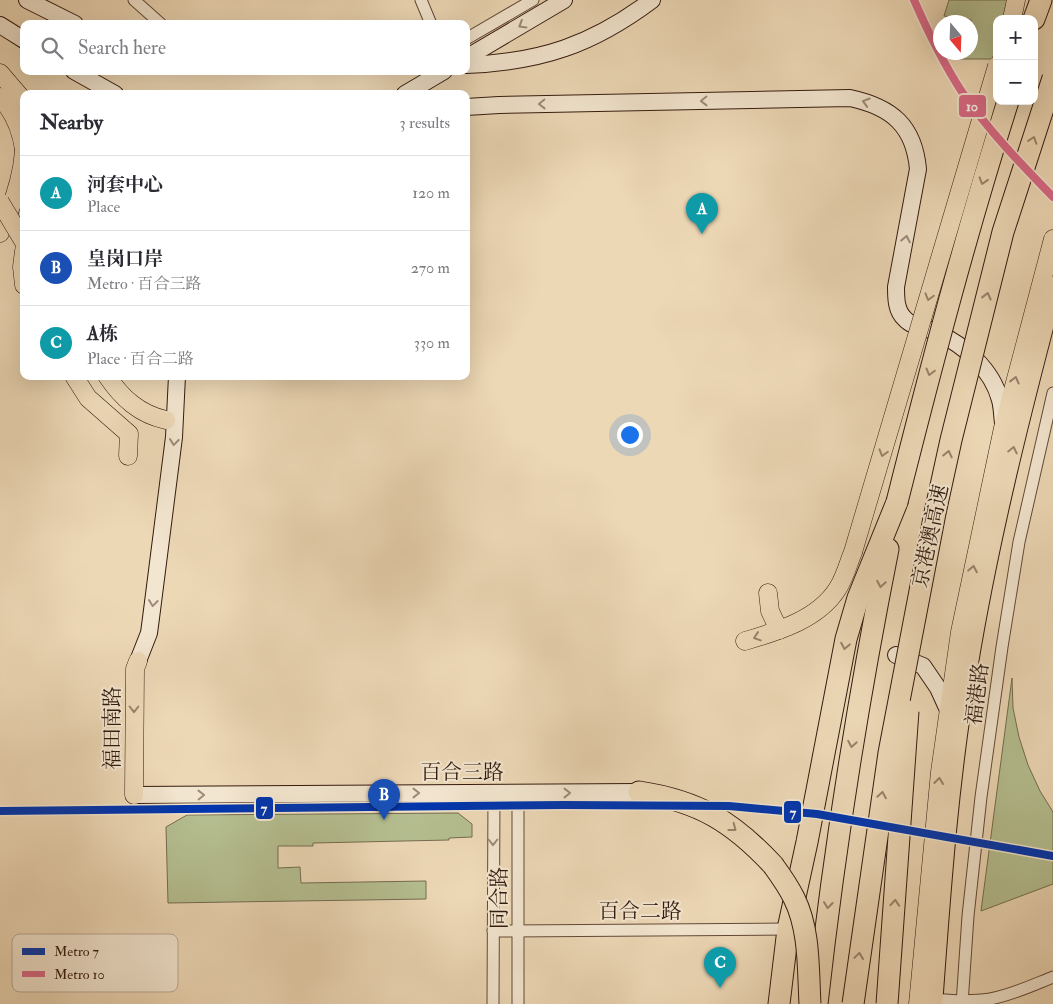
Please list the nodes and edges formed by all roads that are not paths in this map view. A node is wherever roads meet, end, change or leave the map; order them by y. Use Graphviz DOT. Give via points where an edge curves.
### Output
graph roads {
  1 [pos="26,0"];
  2 [pos="134,0"];
  3 [pos="421,0"];
  4 [pos="532,0"];
  5 [pos="564,0"];
  6 [pos="652,0"];
  7 [pos="1016,0"];
  8 [pos="1041,0"];
  9 [pos="1013,15"];
  10 [pos="1035,15"];
  11 [pos="67,20"];
  12 [pos="156,20"];
  13 [pos="429,20"];
  14 [pos="0,25"];
  15 [pos="470,37"];
  16 [pos="20,38"];
  17 [pos="470,56"];
  18 [pos="470,65"];
  19 [pos="0,73"];
  20 [pos="81,75"];
  21 [pos="437,75"];
  22 [pos="1053,78"];
  23 [pos="993,79"];
  24 [pos="107,90"];
  25 [pos="412,90"];
  26 [pos="20,96"];
  27 [pos="0,97"];
  28 [pos="998,105"];
  29 [pos="1007,105"];
  30 [pos="470,108"];
  31 [pos="20,131"];
  32 [pos="20,177"];
  33 [pos="0,202"];
  34 [pos="955,205"];
  35 [pos="0,233"];
  36 [pos="20,235"];
  37 [pos="1053,239"];
  38 [pos="1053,287"];
  39 [pos="77,380"];
  40 [pos="110,380"];
  41 [pos="178,380"];
  42 [pos="1053,393"];
  43 [pos="166,420"];
  44 [pos="1003,428"];
  45 [pos="128,456"];
  46 [pos="897,502"];
  47 [pos="768,593"];
  48 [pos="916,604"];
  49 [pos="779,630"];
  50 [pos="745,641"];
  51 [pos="896,655"];
  52 [pos="138,661"];
  53 [pos="948,710"];
  54 [pos="639,792"];
  55 [pos="494,793"];
  56 [pos="518,793"];
  57 [pos="134,795"];
  58 [pos="788,929"];
  59 [pos="518,930"];
  60 [pos="493,931"];
  61 [pos="1053,978"];
  62 [pos="927,1002"];
  63 [pos="962,1003"];
  64 [pos="492,1004"];
  65 [pos="518,1004"];
  66 [pos="779,1004"];
  67 [pos="810,1004"];
  68 [pos="817,1004"];
  69 [pos="853,1004"];
  70 [pos="887,1004"];
  1 -- 11 [label="street"];
  2 -- 12 [label="street"];
  3 -- 13 [label="street"];
  4 -- 15 [label="street"];
  5 -- 17 [label="street, one-way"];
  6 -- 18 [label="street" via="582,43 513,62"];
  7 -- 9 [label="main road"];
  8 -- 10 [label="highway"];
  14 -- 16 [label="street"];
  19 -- 26 [label="main road"];
  20 -- 24 [label="street"];
  21 -- 25 [label="street"];
  48 -- 22 [label="highway, 京港澳高速, one-way, bridge" via="951,440 1003,232"];
  23 -- 34 [label="main road, bridge"];
  27 -- 31 [label="main road" via="8,105"];
  28 -- 34 [label="highway, bridge"];
  29 -- 46 [label="highway, 京港澳高速, one-way, bridge" via="982,182"];
  44 -- 30 [label="street, one-way" via="995,387 979,364 964,348 930,329 905,320 899,311 896,287 918,170 909,136 900,120 885,110 850,98"];
  32 -- 35 [label="main road"];
  33 -- 36 [label="main road, bridge"];
  34 -- 49 [label="main road, one-way, bridge" via="853,552 830,598 810,616"];
  44 -- 37 [label="main road, one-way"];
  62 -- 38 [label="highway, one-way" via="967,666 1003,489"];
  39 -- 45 [label="main road" via="88,398 129,434"];
  40 -- 43 [label="main road" via="117,391 146,414"];
  41 -- 52 [label="street, one-way" via="174,437 149,633"];
  42 -- 63 [label="street, 福港路" via="1019,542 1002,646 981,797"];
  53 -- 44 [label="main road, one-way" via="960,632"];
  46 -- 58 [label="highway, one-way" via="851,620"];
  46 -- 68 [label="highway, 京港澳高速, one-way" via="851,751"];
  47 -- 49 [label="main road" via="770,610"];
  69 -- 48 [label="highway, 京港澳高速, one-way, bridge" via="888,753"];
  70 -- 48 [label="highway, one-way, bridge"];
  49 -- 50 [label="main road, one-way"];
  51 -- 53 [label="street" via="923,666"];
  52 -- 57 [label="main road, 福田南路, one-way" via="134,669"];
  62 -- 53 [label="main road, one-way" via="940,772"];
  56 -- 54 [label="street, 百合三路, one-way"];
  54 -- 67 [label="highway, one-way, bridge" via="672,798 713,814 749,841 773,866 795,899 803,922"];
  55 -- 56 [label="street, 百合三路"];
  57 -- 55 [label="street, 百合三路, one-way"];
  55 -- 60 [label="street, 同合路, one-way"];
  56 -- 59 [label="street, 同合路"];
  58 -- 59 [label="street, 百合二路"];
  58 -- 66 [label="highway"];
  59 -- 60 [label="street, 百合二路"];
  59 -- 65 [label="street, 同合路"];
  60 -- 64 [label="street, 同合路"];
  61 -- 63 [label="street" via="1003,996"];
  62 -- 63 [label="street"];
}
